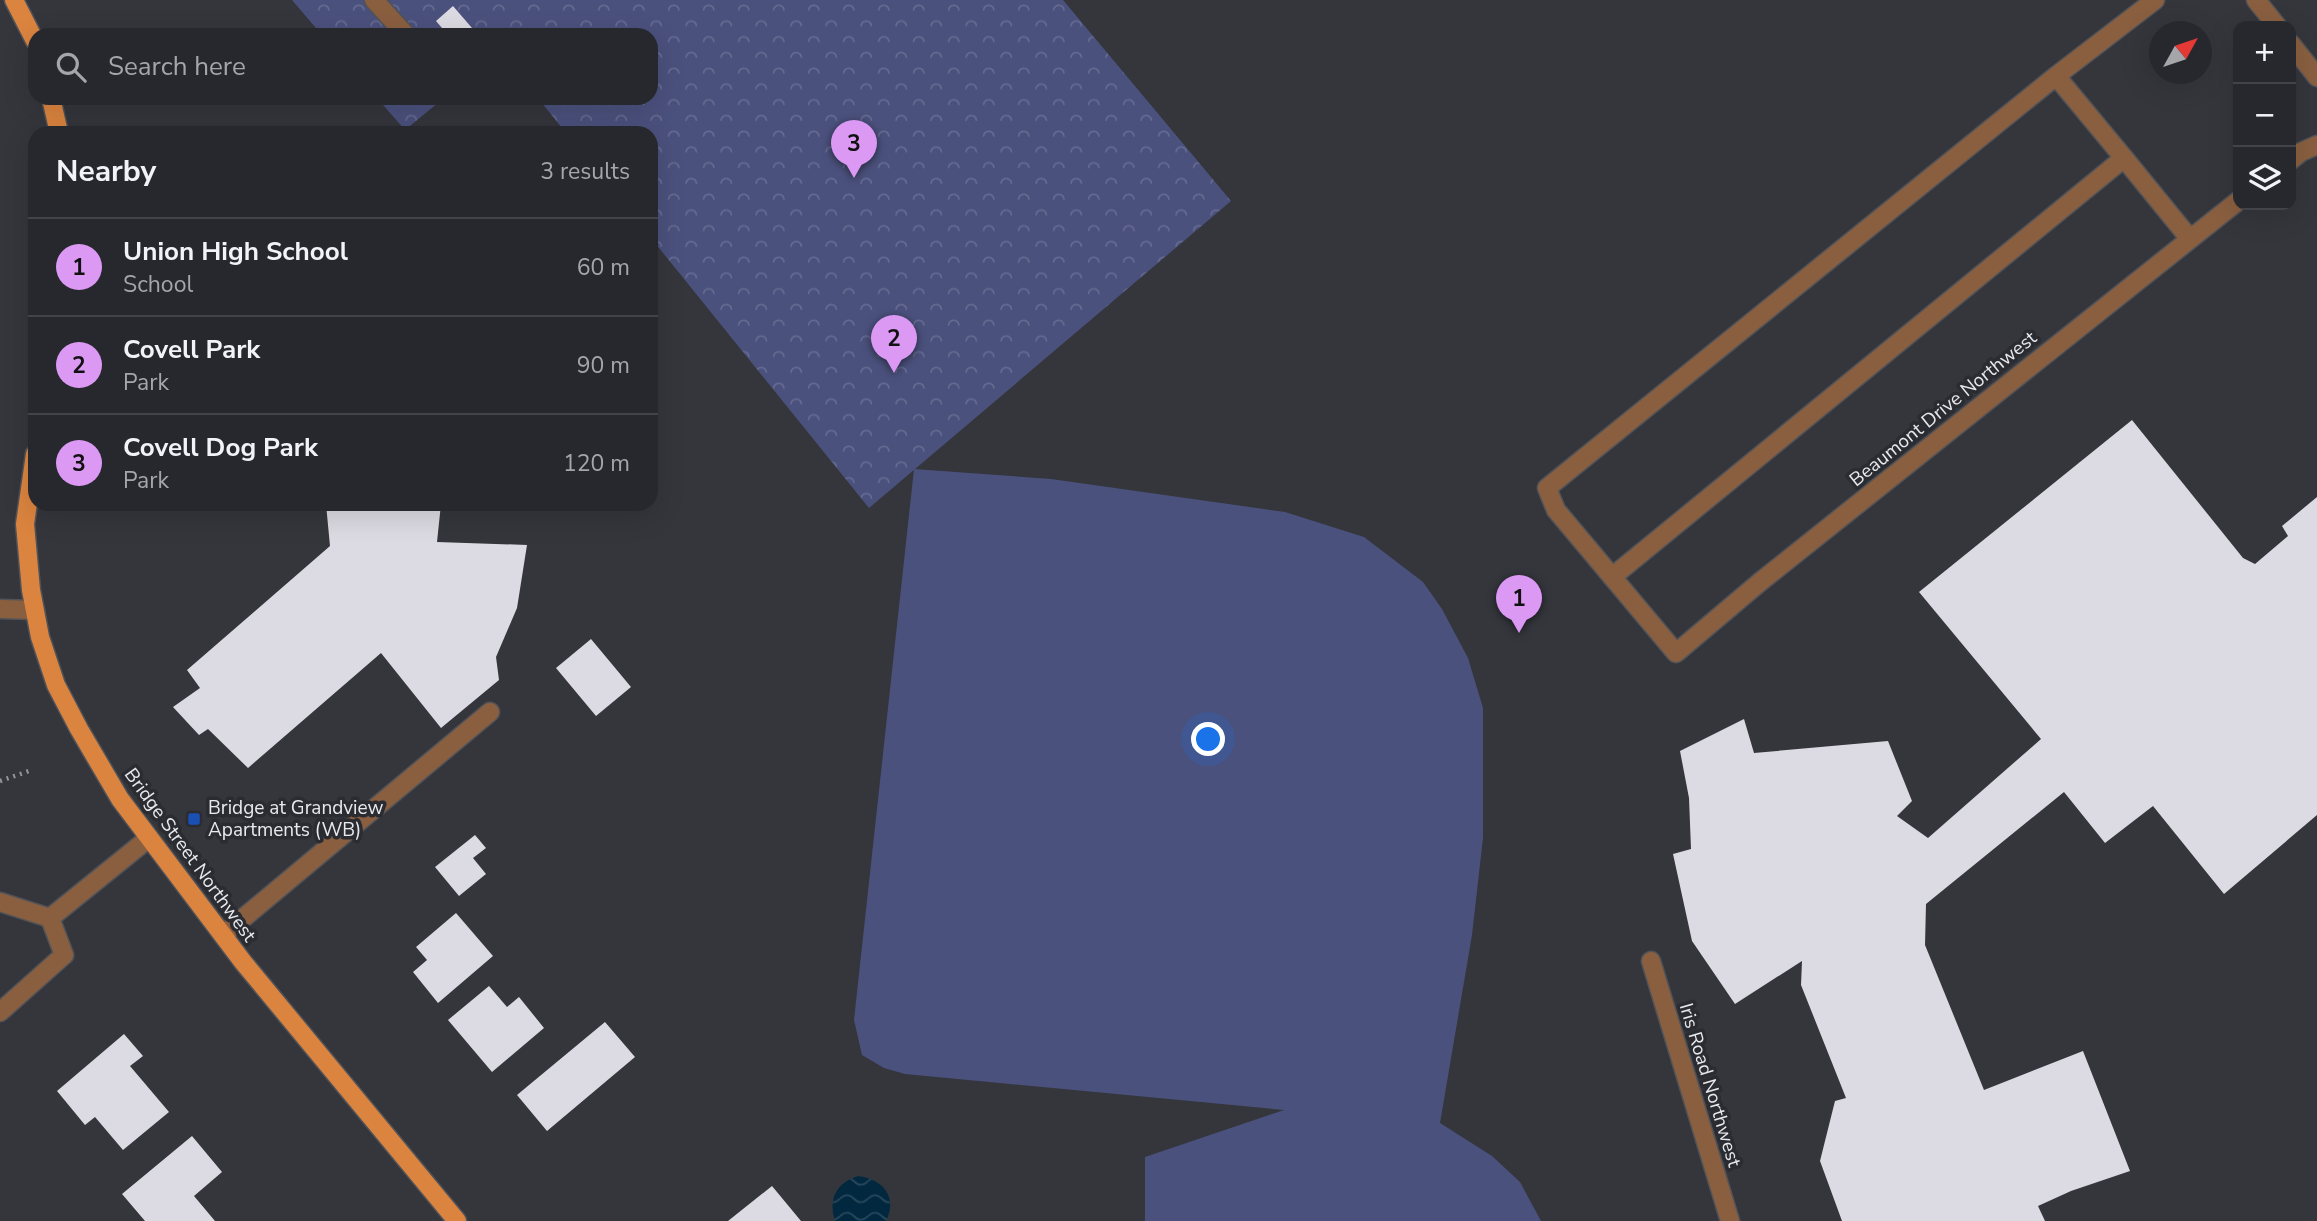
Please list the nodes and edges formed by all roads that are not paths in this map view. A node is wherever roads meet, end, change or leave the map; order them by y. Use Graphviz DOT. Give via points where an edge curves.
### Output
graph roads {
  1 [pos="15,0"];
  2 [pos="374,0"];
  3 [pos="2155,0"];
  4 [pos="2256,0"];
  5 [pos="2273,21"];
  6 [pos="29,28"];
  7 [pos="400,28"];
  8 [pos="2296,50"];
  9 [pos="2056,76"];
  10 [pos="2317,77"];
  11 [pos="53,105"];
  12 [pos="57,126"];
  13 [pos="2317,145"];
  14 [pos="2296,156"];
  15 [pos="2124,158"];
  16 [pos="2233,205"];
  17 [pos="2190,239"];
  18 [pos="28,503"];
  19 [pos="1612,577"];
  20 [pos="0,609"];
  21 [pos="35,610"];
  22 [pos="490,712"];
  23 [pos="149,838"];
  24 [pos="0,902"];
  25 [pos="50,918"];
  26 [pos="223,935"];
  27 [pos="1651,961"];
  28 [pos="0,1012"];
  29 [pos="457,1221"];
  30 [pos="1730,1221"];
  1 -- 6 [label="main road"];
  2 -- 7 [label="street"];
  3 -- 9 [label="street"];
  4 -- 5 [label="street"];
  8 -- 10 [label="street"];
  9 -- 15 [label="street"];
  9 -- 19 [label="street" via="1547,488 1556,510"];
  11 -- 12 [label="main road"];
  13 -- 14 [label="street"];
  15 -- 17 [label="street"];
  15 -- 19 [label="street"];
  16 -- 17 [label="street, Beaumont Drive Northwest"];
  17 -- 19 [label="street, Beaumont Drive Northwest" via="1676,653"];
  18 -- 21 [label="main road, Bridge Street Northwest" via="25,524"];
  20 -- 21 [label="street"];
  21 -- 23 [label="main road, Bridge Street Northwest" via="56,685 120,799"];
  22 -- 26 [label="street"];
  23 -- 25 [label="street"];
  23 -- 26 [label="main road, Bridge Street Northwest"];
  24 -- 25 [label="street"];
  25 -- 28 [label="street" via="64,955"];
  26 -- 29 [label="main road, Bridge Street Northwest"];
  27 -- 30 [label="street, Iris Road Northwest"];
}
